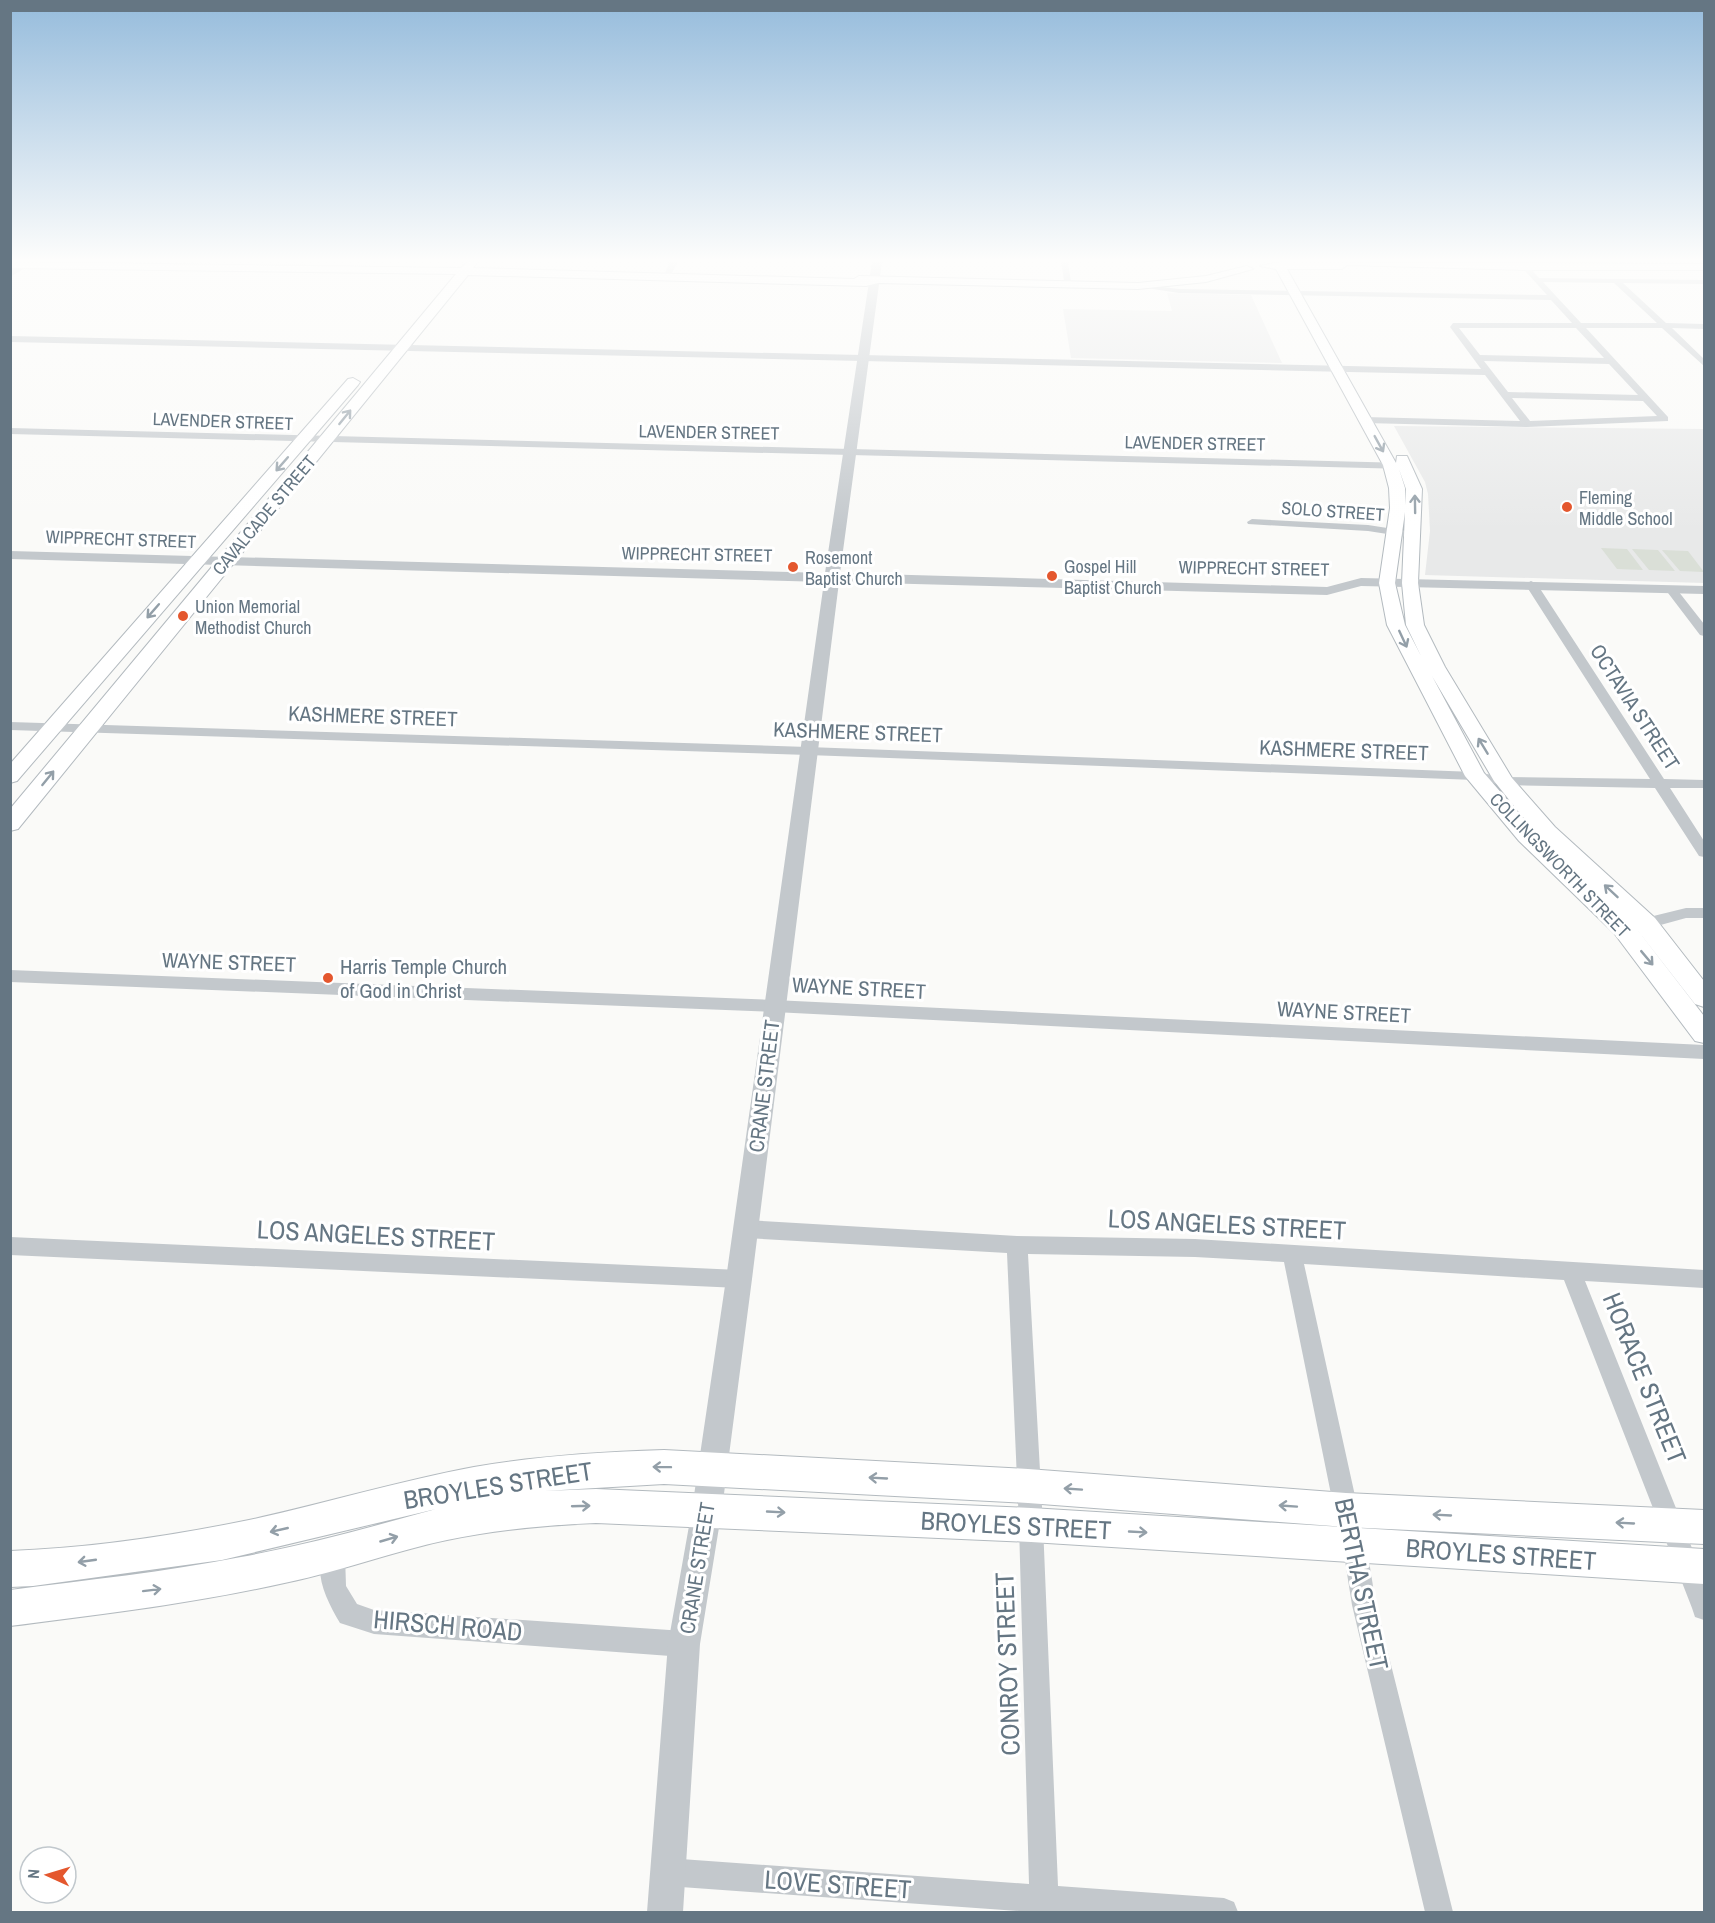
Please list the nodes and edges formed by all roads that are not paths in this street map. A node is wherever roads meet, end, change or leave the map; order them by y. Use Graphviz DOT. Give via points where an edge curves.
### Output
graph roads {
  1 [pos="380,352"];
  2 [pos="400,352"];
  3 [pos="594,352"];
  4 [pos="864,352"];
  5 [pos="1334,352"];
  6 [pos="1472,352"];
  7 [pos="1603,352"];
  8 [pos="1692,352"];
  9 [pos="863,357"];
  10 [pos="1477,358"];
  11 [pos="1612,361"];
  12 [pos="1704,363"];
  13 [pos="1344,369"];
  14 [pos="1487,372"];
  15 [pos="346,390"];
  16 [pos="366,391"];
  17 [pos="1504,395"];
  18 [pos="1647,398"];
  19 [pos="1365,420"];
  20 [pos="1380,420"];
  21 [pos="1527,424"];
  22 [pos="10,431"];
  23 [pos="304,439"];
  24 [pos="326,440"];
  25 [pos="849,451"];
  26 [pos="1390,465"];
  27 [pos="1407,466"];
  28 [pos="254,495"];
  29 [pos="279,496"];
  30 [pos="1252,522"];
  31 [pos="1395,532"];
  32 [pos="1413,535"];
  33 [pos="10,555"];
  34 [pos="197,561"];
  35 [pos="226,561"];
  36 [pos="832,577"];
  37 [pos="1387,583"];
  38 [pos="1410,583"];
  39 [pos="1531,584"];
  40 [pos="1671,589"];
  41 [pos="1704,590"];
  42 [pos="1704,632"];
  43 [pos="131,637"];
  44 [pos="162,638"];
  45 [pos="10,726"];
  46 [pos="52,727"];
  47 [pos="89,728"];
  48 [pos="808,751"];
  49 [pos="1475,776"];
  50 [pos="10,777"];
  51 [pos="1504,781"];
  52 [pos="1658,782"];
  53 [pos="1704,784"];
  54 [pos="10,824"];
  55 [pos="1704,852"];
  56 [pos="1704,913"];
  57 [pos="1647,924"];
  58 [pos="1622,927"];
  59 [pos="10,976"];
  60 [pos="1704,998"];
  61 [pos="774,1006"];
  62 [pos="1704,1034"];
  63 [pos="1704,1052"];
  64 [pos="746,1229"];
  65 [pos="1017,1245"];
  66 [pos="10,1246"];
  67 [pos="1292,1253"];
  68 [pos="1570,1269"];
  69 [pos="739,1279"];
  70 [pos="1704,1279"];
  71 [pos="712,1470"];
  72 [pos="1028,1486"];
  73 [pos="707,1509"];
  74 [pos="1346,1510"];
  75 [pos="1031,1525"];
  76 [pos="1689,1527"];
  77 [pos="1354,1545"];
  78 [pos="333,1555"];
  79 [pos="1697,1567"];
  80 [pos="22,1569"];
  81 [pos="1704,1608"];
  82 [pos="12,1611"];
  83 [pos="684,1644"];
  84 [pos="667,1872"];
  85 [pos="1044,1900"];
  86 [pos="665,1912"];
  87 [pos="1224,1912"];
  88 [pos="1439,1912"];
  1 -- 15 [label="main road, CAVALCADE STREET"];
  2 -- 16 [label="main road, CAVALCADE STREET"];
  3 -- 9 [label="street"];
  4 -- 9 [label="street, CRANE STREET"];
  5 -- 13 [label="main road, COLLINGSWORTH STREET"];
  6 -- 10 [label="street"];
  7 -- 11 [label="street"];
  8 -- 12 [label="street"];
  9 -- 13 [label="street"];
  9 -- 25 [label="street, CRANE STREET"];
  10 -- 11 [label="street"];
  10 -- 14 [label="street"];
  11 -- 18 [label="street"];
  13 -- 14 [label="street"];
  13 -- 19 [label="main road, COLLINGSWORTH STREET"];
  13 -- 20 [label="main road, COLLINGSWORTH STREET"];
  14 -- 17 [label="street"];
  15 -- 16 [label="main road"];
  15 -- 23 [label="main road, CAVALCADE STREET"];
  24 -- 16 [label="main road, CAVALCADE STREET, one-way"];
  17 -- 18 [label="street"];
  17 -- 21 [label="street"];
  18 -- 21 [label="street" via="1665,420"];
  19 -- 20 [label="street"];
  19 -- 26 [label="main road, COLLINGSWORTH STREET, one-way"];
  20 -- 21 [label="street"];
  20 -- 27 [label="main road, COLLINGSWORTH STREET"];
  22 -- 23 [label="street, LAVENDER STREET"];
  23 -- 24 [label="street, LAVENDER STREET"];
  23 -- 28 [label="main road, CAVALCADE STREET, one-way"];
  24 -- 25 [label="street, LAVENDER STREET"];
  24 -- 29 [label="main road, CAVALCADE STREET"];
  25 -- 26 [label="street, LAVENDER STREET"];
  25 -- 36 [label="street, CRANE STREET"];
  26 -- 27 [label="street, LAVENDER STREET"];
  26 -- 31 [label="main road, COLLINGSWORTH STREET" via="1397,488"];
  32 -- 27 [label="main road, COLLINGSWORTH STREET, one-way" via="1414,489"];
  28 -- 29 [label="main road"];
  28 -- 34 [label="main road, CAVALCADE STREET"];
  29 -- 35 [label="main road, CAVALCADE STREET"];
  30 -- 31 [label="street, SOLO STREET"];
  31 -- 32 [label="street, SOLO STREET"];
  31 -- 37 [label="main road, COLLINGSWORTH STREET"];
  32 -- 38 [label="main road, COLLINGSWORTH STREET"];
  33 -- 34 [label="street, WIPPRECHT STREET"];
  34 -- 35 [label="street, WIPPRECHT STREET"];
  34 -- 43 [label="main road, CAVALCADE STREET, one-way"];
  35 -- 36 [label="street, WIPPRECHT STREET"];
  35 -- 44 [label="main road, CAVALCADE STREET"];
  36 -- 37 [label="street, WIPPRECHT STREET" via="1327,591 1361,582"];
  36 -- 48 [label="street, CRANE STREET"];
  37 -- 38 [label="street, WIPPRECHT STREET"];
  37 -- 49 [label="main road, COLLINGSWORTH STREET, one-way" via="1396,624"];
  38 -- 39 [label="street, WIPPRECHT STREET"];
  51 -- 38 [label="main road, COLLINGSWORTH STREET, one-way" via="1415,626"];
  39 -- 40 [label="street, WIPPRECHT STREET"];
  39 -- 52 [label="street, OCTAVIA STREET"];
  40 -- 41 [label="street, WIPPRECHT STREET"];
  40 -- 42 [label="street"];
  43 -- 44 [label="main road"];
  43 -- 46 [label="main road, CAVALCADE STREET"];
  44 -- 47 [label="main road, CAVALCADE STREET"];
  45 -- 46 [label="street, KASHMERE STREET"];
  46 -- 47 [label="street, KASHMERE STREET"];
  46 -- 50 [label="main road, CAVALCADE STREET"];
  47 -- 48 [label="street, KASHMERE STREET"];
  54 -- 47 [label="main road, CAVALCADE STREET, one-way"];
  48 -- 49 [label="street, KASHMERE STREET"];
  48 -- 61 [label="street, CRANE STREET"];
  49 -- 51 [label="street, KASHMERE STREET"];
  49 -- 58 [label="main road, COLLINGSWORTH STREET" via="1527,836"];
  51 -- 52 [label="street, KASHMERE STREET"];
  57 -- 51 [label="main road, COLLINGSWORTH STREET, one-way" via="1547,832"];
  52 -- 53 [label="street, KASHMERE STREET"];
  52 -- 55 [label="street, OCTAVIA STREET"];
  56 -- 57 [label="street" via="1686,913"];
  57 -- 58 [label="street"];
  57 -- 60 [label="main road, COLLINGSWORTH STREET"];
  58 -- 62 [label="main road, COLLINGSWORTH STREET, one-way"];
  59 -- 61 [label="street, WAYNE STREET"];
  61 -- 63 [label="street, WAYNE STREET"];
  61 -- 64 [label="street, CRANE STREET"];
  64 -- 65 [label="street, LOS ANGELES STREET"];
  64 -- 69 [label="street, CRANE STREET"];
  65 -- 67 [label="street, LOS ANGELES STREET"];
  65 -- 72 [label="street, CONROY STREET"];
  66 -- 69 [label="street, LOS ANGELES STREET"];
  67 -- 68 [label="street, LOS ANGELES STREET"];
  67 -- 74 [label="street, BERTHA STREET"];
  68 -- 70 [label="street, LOS ANGELES STREET"];
  68 -- 76 [label="street, HORACE STREET"];
  69 -- 71 [label="street, CRANE STREET"];
  72 -- 71 [label="main road, BROYLES STREET, one-way"];
  71 -- 73 [label="street, CRANE STREET"];
  71 -- 80 [label="main road, BROYLES STREET, one-way" via="607,1468 543,1473 447,1489 181,1549"];
  74 -- 72 [label="main road, BROYLES STREET, one-way"];
  72 -- 75 [label="street, CONROY STREET"];
  73 -- 75 [label="main road, BROYLES STREET, one-way"];
  78 -- 73 [label="main road, BROYLES STREET, one-way" via="446,1523 541,1508"];
  73 -- 83 [label="street, CRANE STREET"];
  76 -- 74 [label="main road, BROYLES STREET, one-way"];
  74 -- 77 [label="street, BERTHA STREET"];
  75 -- 77 [label="main road, BROYLES STREET, one-way"];
  75 -- 85 [label="street, CONROY STREET"];
  76 -- 79 [label="street, HORACE STREET"];
  77 -- 79 [label="main road, BROYLES STREET"];
  77 -- 88 [label="street, BERTHA STREET" via="1364,1605"];
  82 -- 78 [label="main road, one-way" via="174,1587"];
  78 -- 83 [label="street, HIRSCH ROAD" via="334,1589 349,1614 374,1622"];
  79 -- 81 [label="street, HORACE STREET"];
  80 -- 82 [label="street"];
  83 -- 84 [label="street, CRANE STREET"];
  84 -- 85 [label="street, LOVE STREET"];
  84 -- 86 [label="street, CRANE STREET"];
  85 -- 87 [label="street, LOVE STREET"];
}
